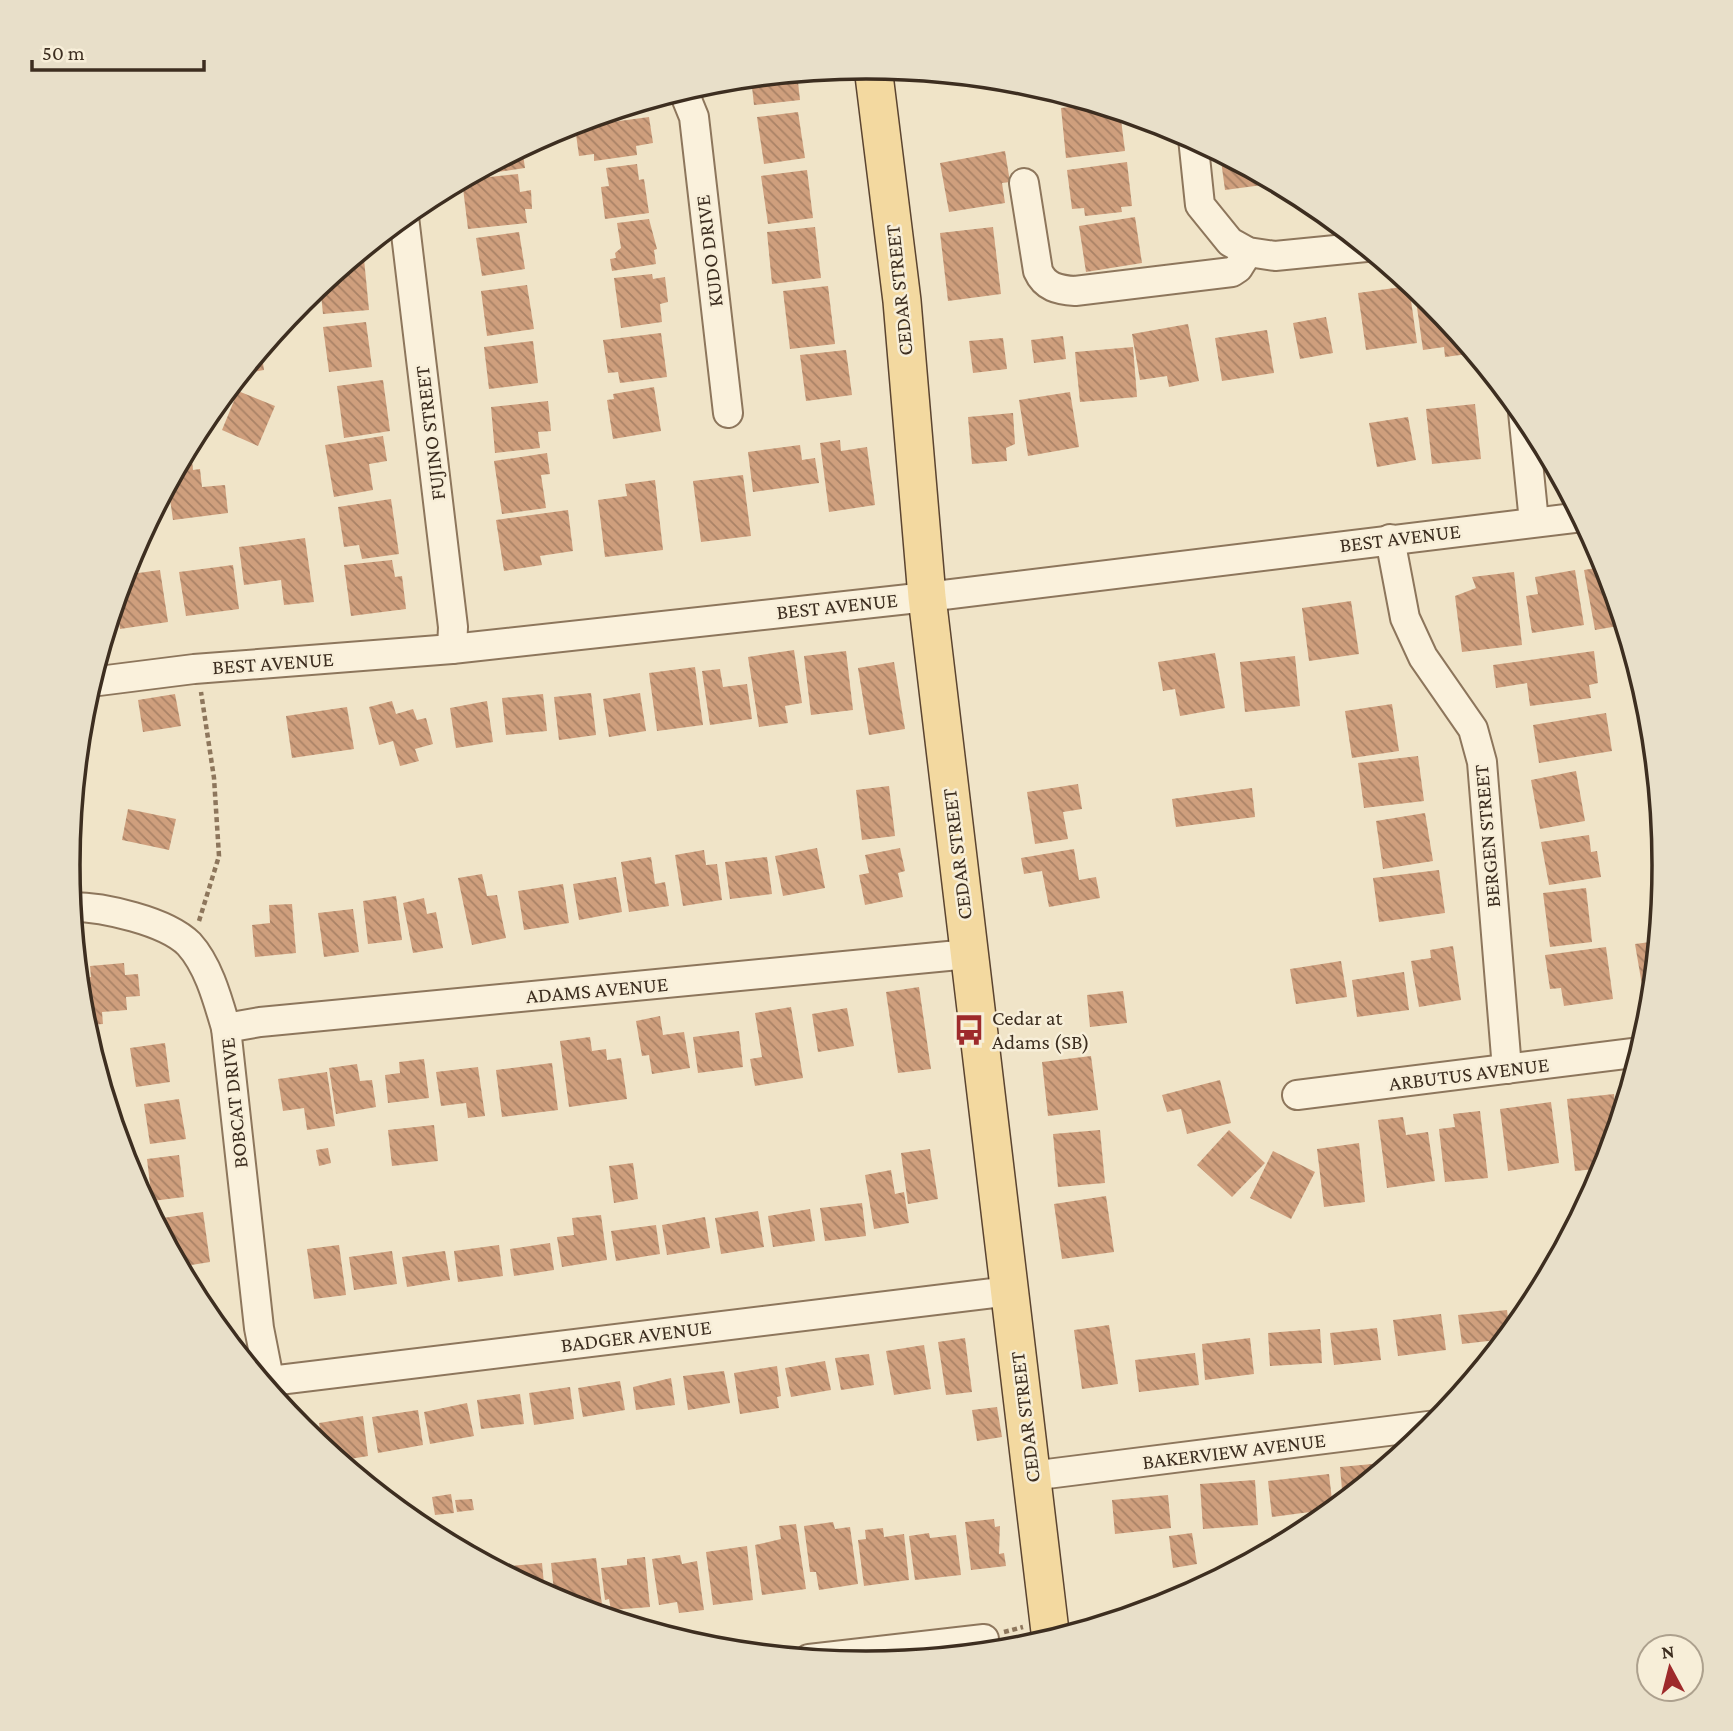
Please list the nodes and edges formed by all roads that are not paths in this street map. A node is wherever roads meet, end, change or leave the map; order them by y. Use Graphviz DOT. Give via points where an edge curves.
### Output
graph roads {
  1 [pos="875,79"];
  2 [pos="687,100"];
  3 [pos="1194,151"];
  4 [pos="1024,183"];
  5 [pos="405,228"];
  6 [pos="1354,248"];
  7 [pos="1248,252"];
  8 [pos="728,413"];
  9 [pos="1525,435"];
  10 [pos="1572,518"];
  11 [pos="1534,523"];
  12 [pos="1390,539"];
  13 [pos="927,597"];
  14 [pos="452,649"];
  15 [pos="103,680"];
  16 [pos="81,907"];
  17 [pos="969,954"];
  18 [pos="226,1028"];
  19 [pos="1630,1053"];
  20 [pos="1507,1069"];
  21 [pos="1297,1095"];
  22 [pos="1010,1291"];
  23 [pos="266,1373"];
  24 [pos="276,1385"];
  25 [pos="1417,1427"];
  26 [pos="1031,1476"];
  27 [pos="1050,1630"];
  28 [pos="984,1639"];
  29 [pos="871,1652"];
  1 -- 13 [label="main road, CEDAR STREET" via="902,301"];
  2 -- 8 [label="street, KUDO DRIVE" via="694,117"];
  3 -- 7 [label="street" via="1200,205 1230,242"];
  4 -- 7 [label="street" via="1038,271 1054,288 1075,291 1232,272"];
  5 -- 14 [label="street, FUJINO STREET"];
  6 -- 7 [label="street" via="1275,257"];
  9 -- 11 [label="street"];
  10 -- 11 [label="street, BEST AVENUE"];
  11 -- 12 [label="street, BEST AVENUE"];
  12 -- 13 [label="street, BEST AVENUE"];
  12 -- 20 [label="street, BERGEN STREET" via="1405,618 1423,657 1473,729 1482,762"];
  13 -- 14 [label="street, BEST AVENUE"];
  13 -- 17 [label="main road, CEDAR STREET"];
  14 -- 15 [label="street, BEST AVENUE"];
  16 -- 18 [label="street, BOBCAT DRIVE" via="98,906 151,922 188,944 214,987"];
  17 -- 18 [label="street, ADAMS AVENUE"];
  17 -- 22 [label="main road, CEDAR STREET"];
  18 -- 23 [label="street, BOBCAT DRIVE"];
  19 -- 20 [label="street, ARBUTUS AVENUE"];
  20 -- 21 [label="street, ARBUTUS AVENUE"];
  22 -- 24 [label="street, BADGER AVENUE"];
  22 -- 26 [label="main road, CEDAR STREET"];
  25 -- 26 [label="street, BAKERVIEW AVENUE"];
  26 -- 27 [label="main road, CEDAR STREET"];
  28 -- 29 [label="street"];
}
